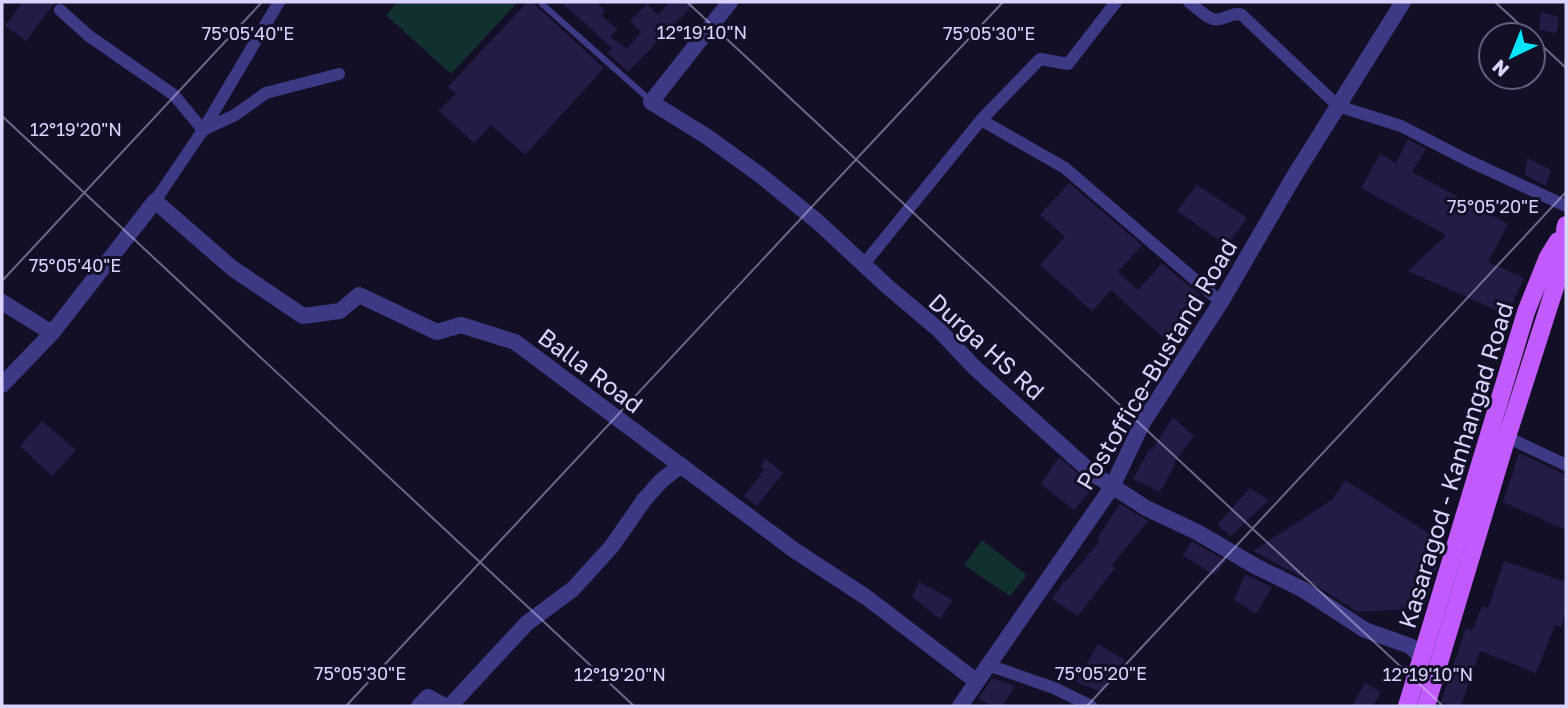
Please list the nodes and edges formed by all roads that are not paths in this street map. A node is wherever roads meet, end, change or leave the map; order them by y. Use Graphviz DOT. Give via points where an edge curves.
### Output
graph roads {
  1 [pos="279,2"];
  2 [pos="728,2"];
  3 [pos="1116,2"];
  4 [pos="1189,2"];
  5 [pos="1403,2"];
  6 [pos="542,4"];
  7 [pos="60,10"];
  8 [pos="339,74"];
  9 [pos="651,102"];
  10 [pos="1338,106"];
  11 [pos="981,120"];
  12 [pos="203,130"];
  13 [pos="155,201"];
  14 [pos="1566,206"];
  15 [pos="1565,238"];
  16 [pos="864,264"];
  17 [pos="2,302"];
  18 [pos="1221,302"];
  19 [pos="52,333"];
  20 [pos="2,385"];
  21 [pos="1507,437"];
  22 [pos="681,465"];
  23 [pos="1566,465"];
  24 [pos="1112,487"];
  25 [pos="1422,657"];
  26 [pos="988,665"];
  27 [pos="976,681"];
  28 [pos="419,706"];
  29 [pos="445,706"];
  30 [pos="450,706"];
  31 [pos="960,706"];
  32 [pos="1091,706"];
  33 [pos="1407,706"];
  34 [pos="1426,706"];
  1 -- 12 [label="street"];
  2 -- 9 [label="street"];
  3 -- 11 [label="street" via="1068,64 1040,59"];
  4 -- 10 [label="street" via="1212,19 1242,15"];
  5 -- 10 [label="street, Postoffice-Bustand Road"];
  6 -- 9 [label="lane"];
  7 -- 12 [label="street" via="89,36 174,95"];
  8 -- 12 [label="street" via="266,93"];
  9 -- 16 [label="street, Durga HS Rd" via="760,175"];
  10 -- 14 [label="street" via="1401,126"];
  10 -- 18 [label="street, Postoffice-Bustand Road"];
  11 -- 16 [label="street"];
  11 -- 18 [label="street" via="1065,168"];
  12 -- 13 [label="street"];
  13 -- 19 [label="street"];
  13 -- 22 [label="street, Balla Road" via="232,268 303,316 341,311 359,295 437,332 461,325 514,342"];
  15 -- 21 [label="main road"];
  15 -- 25 [label="main road, Kasaragod - Kanhangad Road" via="1542,269 1526,312"];
  16 -- 24 [label="street, Durga HS Rd"];
  17 -- 19 [label="street"];
  18 -- 24 [label="street, Postoffice-Bustand Road" via="1142,424"];
  19 -- 20 [label="street"];
  21 -- 23 [label="street"];
  21 -- 34 [label="main road"];
  22 -- 27 [label="street, Balla Road"];
  22 -- 30 [label="street" via="643,500 612,546 573,589 527,623"];
  24 -- 25 [label="street, Durga HS Rd" via="1302,589 1365,630 1410,646"];
  24 -- 26 [label="street, Postoffice-Bustand Road"];
  25 -- 33 [label="main road, Kasaragod - Kanhangad Road"];
  26 -- 27 [label="street, Postoffice-Bustand Road"];
  26 -- 32 [label="street"];
  27 -- 31 [label="street, Postoffice-Bustand Road"];
  28 -- 29 [label="street" via="428,697"];
}
